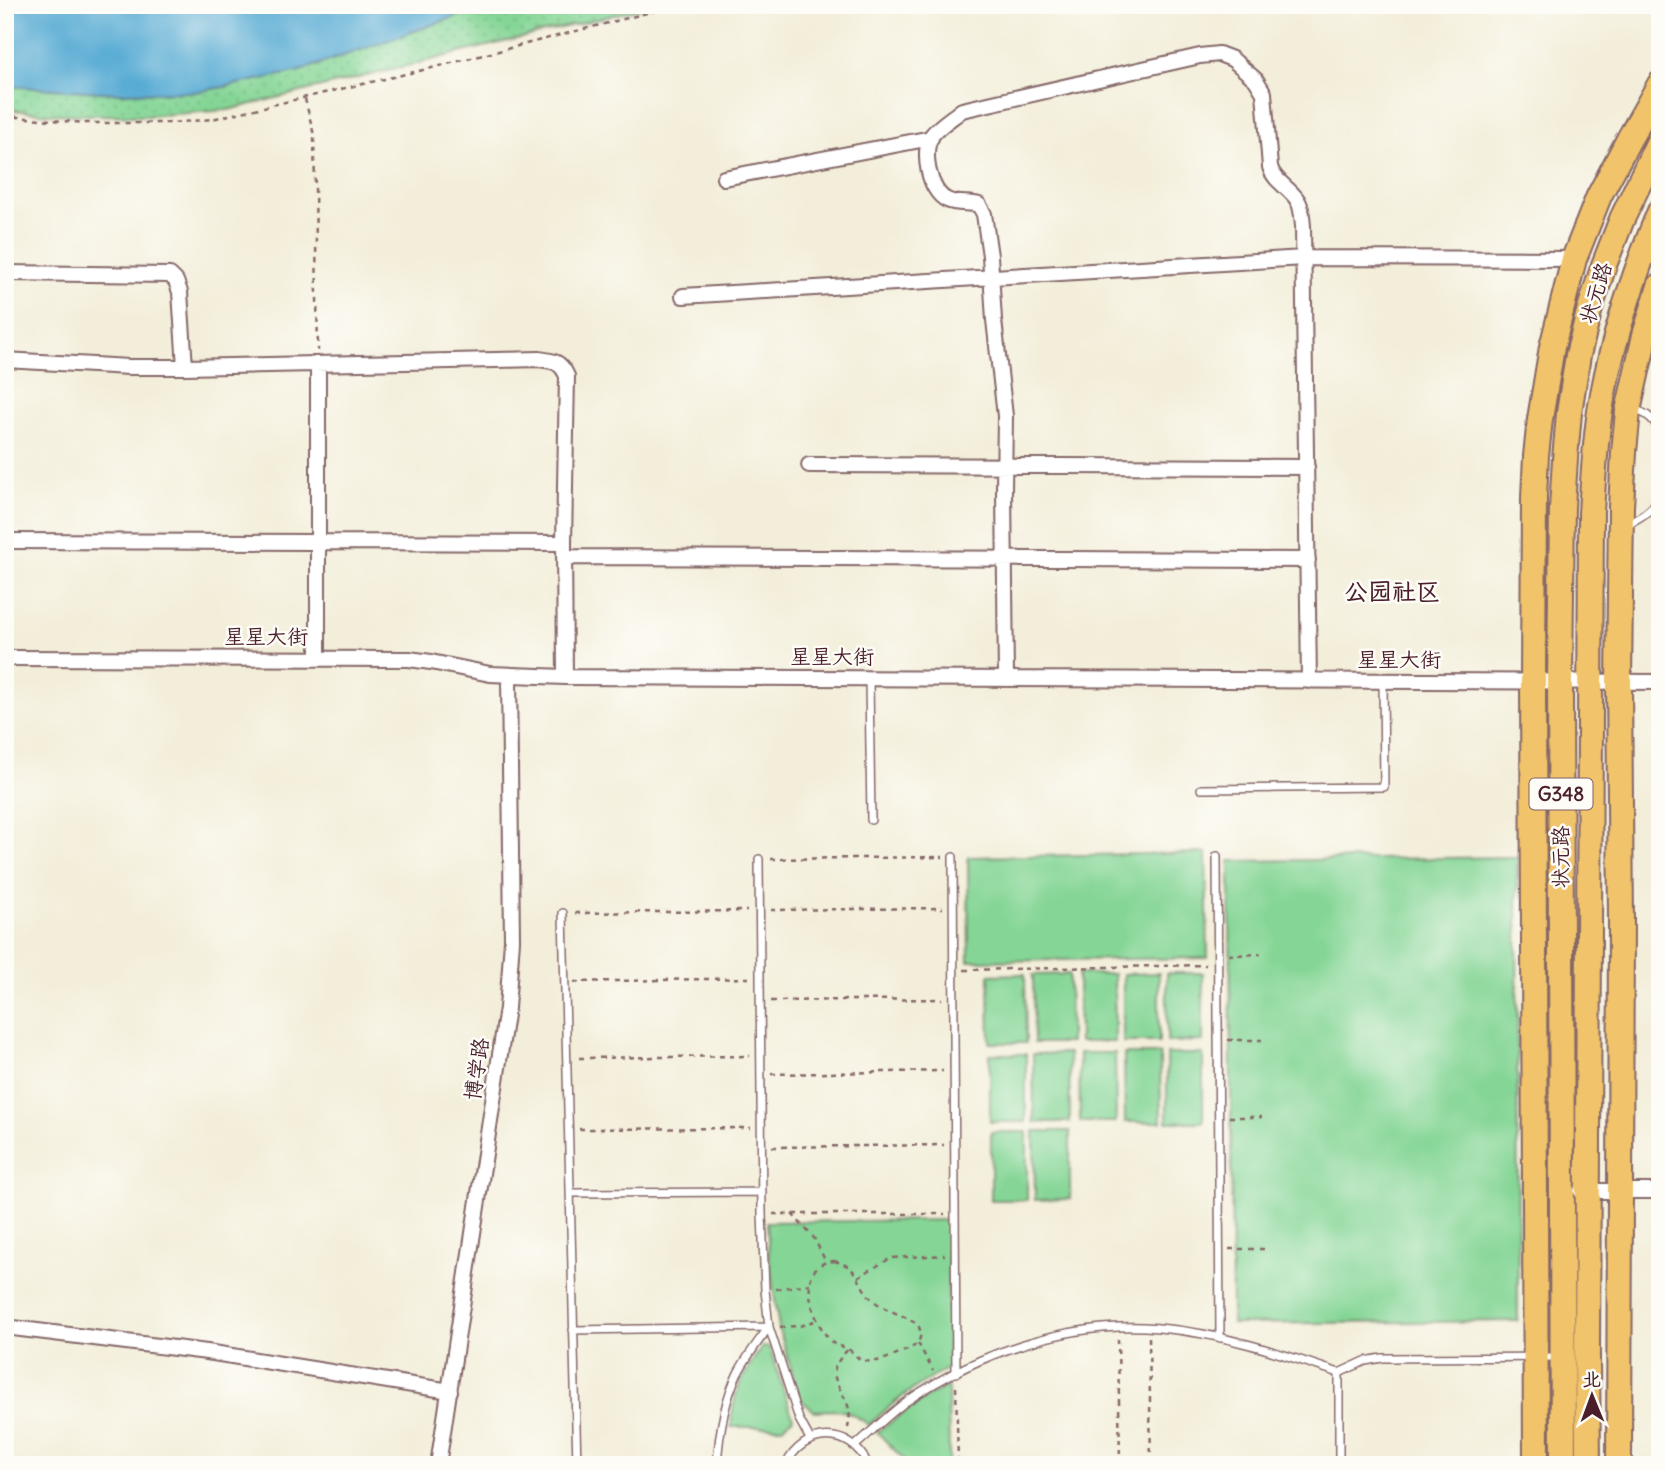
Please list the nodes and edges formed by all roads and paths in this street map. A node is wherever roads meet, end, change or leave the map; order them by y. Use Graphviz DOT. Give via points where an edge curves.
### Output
graph roads {
  1 [pos="678,5"];
  2 [pos="1660,84"];
  3 [pos="305,98"];
  4 [pos="5,116"];
  5 [pos="931,138"];
  6 [pos="1660,139"];
  7 [pos="724,178"];
  8 [pos="1660,211"];
  9 [pos="1304,258"];
  10 [pos="1574,259"];
  11 [pos="5,273"];
  12 [pos="991,277"];
  13 [pos="1660,286"];
  14 [pos="683,296"];
  15 [pos="5,360"];
  16 [pos="318,365"];
  17 [pos="185,367"];
  18 [pos="1545,386"];
  19 [pos="1602,397"];
  20 [pos="1629,407"];
  21 [pos="1567,435"];
  22 [pos="809,465"];
  23 [pos="1004,466"];
  24 [pos="1307,467"];
  25 [pos="1621,529"];
  26 [pos="5,541"];
  27 [pos="318,543"];
  28 [pos="564,550"];
  29 [pos="1591,551"];
  30 [pos="1005,558"];
  31 [pos="1308,559"];
  32 [pos="5,658"];
  33 [pos="318,658"];
  34 [pos="509,676"];
  35 [pos="565,677"];
  36 [pos="869,678"];
  37 [pos="1006,678"];
  38 [pos="1309,681"];
  39 [pos="1383,681"];
  40 [pos="1533,681"];
  41 [pos="1560,681"];
  42 [pos="1590,682"];
  43 [pos="1619,682"];
  44 [pos="1660,682"];
  45 [pos="1200,789"];
  46 [pos="871,821"];
  47 [pos="1217,856"];
  48 [pos="953,857"];
  49 [pos="759,859"];
  50 [pos="953,908"];
  51 [pos="759,910"];
  52 [pos="563,913"];
  53 [pos="1261,954"];
  54 [pos="1218,955"];
  55 [pos="1218,965"];
  56 [pos="954,970"];
  57 [pos="760,978"];
  58 [pos="565,982"];
  59 [pos="954,999"];
  60 [pos="760,1002"];
  61 [pos="1218,1040"];
  62 [pos="1262,1040"];
  63 [pos="761,1056"];
  64 [pos="566,1058"];
  65 [pos="954,1071"];
  66 [pos="761,1074"];
  67 [pos="1262,1116"];
  68 [pos="1218,1117"];
  69 [pos="762,1127"];
  70 [pos="568,1129"];
  71 [pos="955,1145"];
  72 [pos="762,1148"];
  73 [pos="1563,1191"];
  74 [pos="1589,1191"];
  75 [pos="1621,1191"];
  76 [pos="1660,1191"];
  77 [pos="762,1192"];
  78 [pos="570,1193"];
  79 [pos="762,1214"];
  80 [pos="792,1214"];
  81 [pos="955,1214"];
  82 [pos="1264,1248"];
  83 [pos="1219,1249"];
  84 [pos="955,1255"];
  85 [pos="826,1262"];
  86 [pos="858,1277"];
  87 [pos="810,1284"];
  88 [pos="765,1290"];
  89 [pos="818,1320"];
  90 [pos="5,1327"];
  91 [pos="769,1327"];
  92 [pos="1149,1327"];
  93 [pos="1118,1328"];
  94 [pos="573,1330"];
  95 [pos="1220,1338"];
  96 [pos="918,1343"];
  97 [pos="848,1349"];
  98 [pos="1587,1356"];
  99 [pos="1535,1357"];
  100 [pos="1562,1357"];
  101 [pos="956,1373"];
  102 [pos="1339,1373"];
  103 [pos="940,1382"];
  104 [pos="450,1391"];
  105 [pos="810,1439"];
  106 [pos="845,1440"];
  107 [pos="855,1446"];
  108 [pos="438,1465"];
  109 [pos="577,1465"];
  110 [pos="717,1465"];
  111 [pos="786,1465"];
  112 [pos="868,1465"];
  113 [pos="962,1465"];
  114 [pos="1121,1465"];
  115 [pos="1151,1465"];
  116 [pos="1164,1465"];
  117 [pos="1188,1465"];
  118 [pos="1339,1465"];
  119 [pos="1536,1465"];
  120 [pos="1563,1465"];
  121 [pos="1588,1465"];
  122 [pos="1619,1465"];
  1 -- 3 [label="path"];
  2 -- 10 [label="highway" via="1600,196"];
  3 -- 4 [label="path" via="212,119 171,123 86,123"];
  3 -- 16 [label="path" via="314,135"];
  5 -- 7 [label="street"];
  5 -- 9 [label="street" via="962,110 1219,54 1232,59 1264,93 1270,167 1273,176 1298,200"];
  5 -- 12 [label="street" via="927,148 933,186 950,202 979,205 984,214"];
  6 -- 21 [label="highway, 状元路 / G348" via="1622,219 1589,312"];
  8 -- 19 [label="highway, 状元路 / G348" via="1624,305"];
  9 -- 10 [label="street"];
  9 -- 12 [label="street"];
  9 -- 24 [label="street"];
  10 -- 18 [label="highway"];
  11 -- 17 [label="street" via="170,275 180,292"];
  12 -- 14 [label="street"];
  12 -- 23 [label="street"];
  13 -- 20 [label="highway"];
  15 -- 17 [label="street"];
  16 -- 17 [label="street"];
  16 -- 27 [label="street"];
  16 -- 28 [label="street" via="539,359 563,367 567,376"];
  18 -- 21 [label="highway"];
  18 -- 40 [label="highway" via="1534,497"];
  19 -- 20 [label="highway"];
  19 -- 29 [label="highway, 状元路 / G348"];
  20 -- 25 [label="highway"];
  20 -- 25 [label="lane" via="1645,413 1658,426 1660,488 1653,507"];
  21 -- 41 [label="highway, 状元路 / G348"];
  22 -- 23 [label="street"];
  23 -- 24 [label="street"];
  23 -- 30 [label="street"];
  24 -- 31 [label="street"];
  25 -- 29 [label="highway"];
  25 -- 43 [label="highway"];
  26 -- 27 [label="street"];
  27 -- 28 [label="street"];
  27 -- 33 [label="street"];
  28 -- 30 [label="street"];
  28 -- 35 [label="street"];
  29 -- 42 [label="highway, 状元路 / G348"];
  30 -- 31 [label="street"];
  30 -- 37 [label="street"];
  31 -- 38 [label="street"];
  32 -- 33 [label="street, 星星大街"];
  33 -- 34 [label="street, 星星大街" via="409,659"];
  34 -- 35 [label="street, 星星大街"];
  34 -- 104 [label="street, 博学路" via="510,975"];
  35 -- 36 [label="street, 星星大街"];
  36 -- 37 [label="street, 星星大街"];
  36 -- 46 [label="lane"];
  37 -- 38 [label="street, 星星大街"];
  38 -- 39 [label="street, 星星大街"];
  39 -- 40 [label="street, 星星大街"];
  39 -- 45 [label="lane" via="1384,788"];
  40 -- 41 [label="street, 星星大街"];
  40 -- 99 [label="highway"];
  41 -- 42 [label="street, 星星大街"];
  41 -- 73 [label="highway, 状元路 / G348"];
  42 -- 43 [label="street, 星星大街"];
  42 -- 74 [label="highway, 状元路 / G348"];
  43 -- 44 [label="street, 星星大街"];
  43 -- 75 [label="highway"];
  47 -- 54 [label="lane"];
  48 -- 49 [label="path"];
  48 -- 50 [label="lane"];
  49 -- 51 [label="lane"];
  50 -- 51 [label="path"];
  50 -- 56 [label="lane"];
  51 -- 52 [label="path"];
  51 -- 57 [label="lane"];
  52 -- 58 [label="lane"];
  53 -- 54 [label="path"];
  54 -- 55 [label="lane"];
  55 -- 56 [label="path"];
  55 -- 61 [label="lane"];
  56 -- 59 [label="lane"];
  57 -- 58 [label="path"];
  57 -- 60 [label="lane"];
  58 -- 64 [label="lane"];
  59 -- 60 [label="path"];
  59 -- 65 [label="lane"];
  60 -- 63 [label="lane"];
  61 -- 62 [label="path"];
  61 -- 68 [label="lane"];
  63 -- 64 [label="path"];
  63 -- 66 [label="lane"];
  64 -- 70 [label="lane"];
  65 -- 66 [label="path"];
  65 -- 71 [label="lane"];
  66 -- 69 [label="lane"];
  67 -- 68 [label="path"];
  68 -- 83 [label="lane"];
  69 -- 70 [label="path"];
  69 -- 72 [label="lane"];
  70 -- 78 [label="lane"];
  71 -- 72 [label="path"];
  71 -- 81 [label="lane"];
  72 -- 77 [label="lane"];
  73 -- 74 [label="street"];
  73 -- 100 [label="highway, 状元路 / G348"];
  74 -- 75 [label="street"];
  74 -- 98 [label="highway, 状元路 / G348"];
  75 -- 76 [label="street"];
  75 -- 122 [label="highway"];
  77 -- 78 [label="lane"];
  77 -- 79 [label="lane"];
  78 -- 94 [label="lane"];
  79 -- 80 [label="path"];
  79 -- 88 [label="lane"];
  80 -- 81 [label="path"];
  80 -- 85 [label="path" via="814,1238"];
  81 -- 84 [label="lane"];
  82 -- 83 [label="path"];
  83 -- 95 [label="lane"];
  84 -- 86 [label="path" via="891,1258"];
  84 -- 101 [label="lane"];
  85 -- 86 [label="path" via="843,1263"];
  85 -- 87 [label="path" via="818,1266"];
  86 -- 96 [label="path" via="873,1300 918,1325"];
  87 -- 88 [label="path"];
  87 -- 89 [label="path"];
  88 -- 91 [label="lane"];
  89 -- 91 [label="path"];
  89 -- 97 [label="path" via="835,1345"];
  90 -- 104 [label="street" via="207,1352"];
  91 -- 94 [label="lane"];
  91 -- 105 [label="lane"];
  91 -- 110 [label="lane" via="729,1394"];
  92 -- 93 [label="lane"];
  92 -- 95 [label="lane"];
  92 -- 115 [label="path"];
  93 -- 101 [label="lane" via="1025,1343"];
  93 -- 114 [label="path"];
  94 -- 109 [label="lane"];
  95 -- 102 [label="lane"];
  96 -- 97 [label="path" via="867,1362"];
  96 -- 103 [label="path"];
  97 -- 106 [label="path" via="834,1371 849,1408"];
  98 -- 100 [label="lane"];
  98 -- 121 [label="highway, 状元路 / G348"];
  99 -- 100 [label="lane"];
  99 -- 102 [label="lane" via="1382,1358"];
  99 -- 119 [label="highway"];
  100 -- 120 [label="highway, 状元路 / G348"];
  101 -- 103 [label="lane"];
  101 -- 113 [label="path" via="958,1460"];
  102 -- 118 [label="lane"];
  103 -- 107 [label="lane" via="906,1402"];
  104 -- 108 [label="street, 博学路"];
  105 -- 106 [label="lane"];
  105 -- 111 [label="lane" via="792,1453"];
  106 -- 107 [label="lane"];
  107 -- 112 [label="lane"];
  116 -- 117 [label="path"];
}
